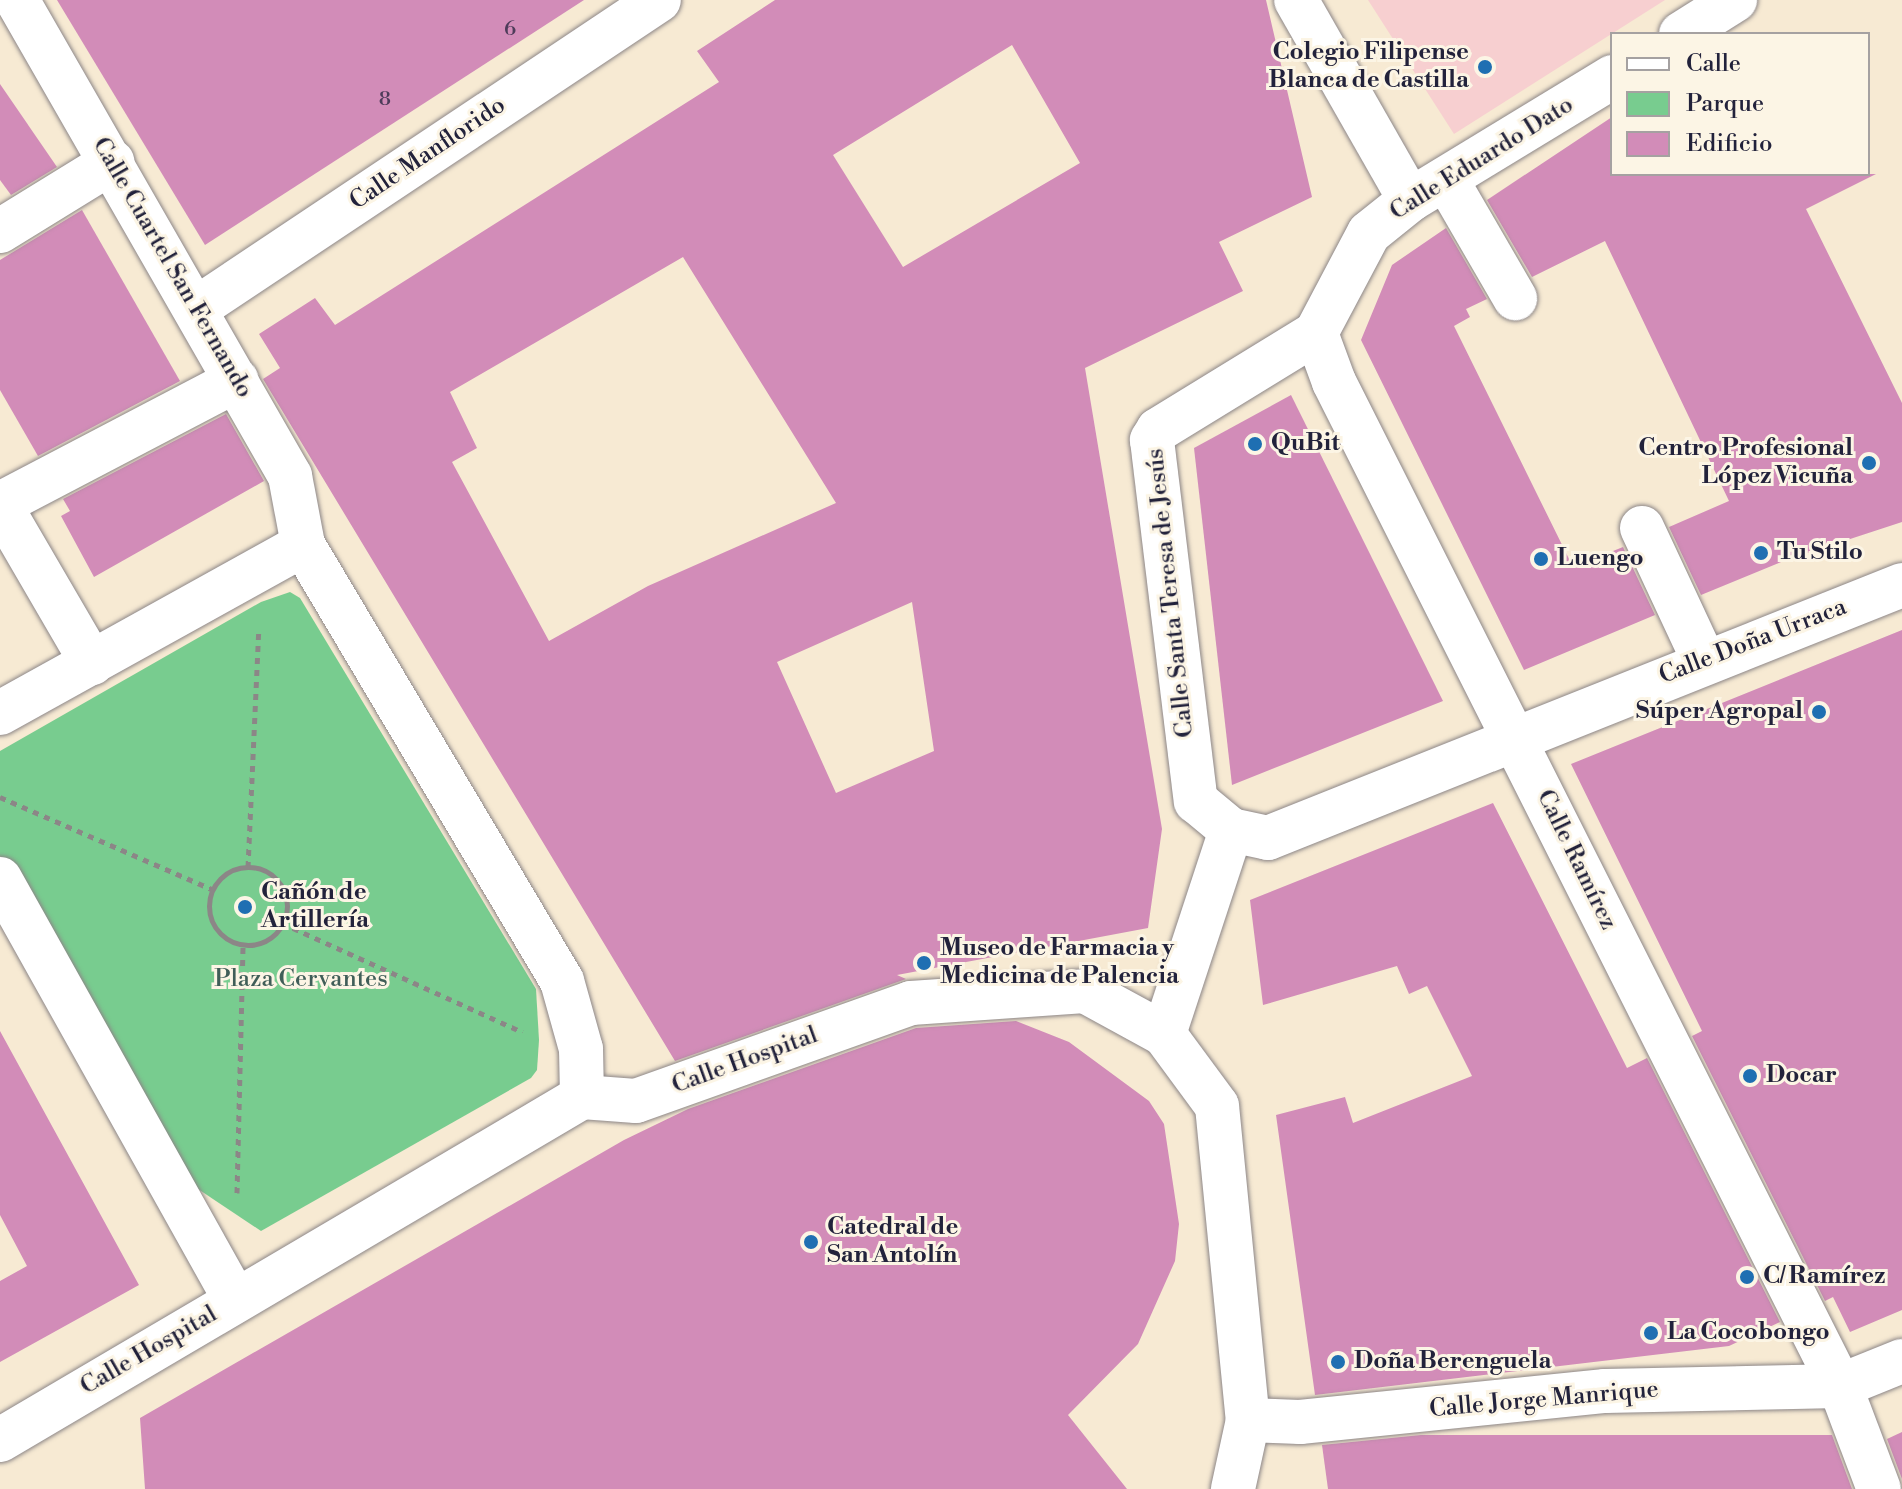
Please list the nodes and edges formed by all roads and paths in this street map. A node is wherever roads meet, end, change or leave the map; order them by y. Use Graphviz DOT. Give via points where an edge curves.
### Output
graph roads {
  1 [pos="17,0"];
  2 [pos="659,0"];
  3 [pos="1296,0"];
  4 [pos="1735,0"];
  5 [pos="1684,32"];
  6 [pos="1610,78"];
  7 [pos="112,162"];
  8 [pos="1428,190"];
  9 [pos="0,231"];
  10 [pos="1515,298"];
  11 [pos="197,308"];
  12 [pos="1316,333"];
  13 [pos="237,380"];
  14 [pos="0,505"];
  15 [pos="1642,528"];
  16 [pos="303,545"];
  17 [pos="262,569"];
  18 [pos="1902,585"];
  19 [pos="1704,661"];
  20 [pos="92,663"];
  21 [pos="0,713"];
  22 [pos="1516,737"];
  23 [pos="0,797"];
  24 [pos="1231,830"];
  25 [pos="248,867"];
  26 [pos="0,879"];
  27 [pos="212,890"];
  28 [pos="282,923"];
  29 [pos="243,945"];
  30 [pos="1164,1034"];
  31 [pos="581,1049"];
  32 [pos="582,1097"];
  33 [pos="200,1237"];
  34 [pos="235,1300"];
  35 [pos="1902,1361"];
  36 [pos="1840,1386"];
  37 [pos="1248,1420"];
  38 [pos="0,1440"];
  39 [pos="1233,1489"];
  40 [pos="1879,1489"];
  1 -- 7 [label="street, Calle Cuartel San Fernando"];
  2 -- 11 [label="street, Calle Manflorido"];
  3 -- 8 [label="street"];
  4 -- 5 [label="street"];
  6 -- 8 [label="street, Calle Eduardo Dato"];
  7 -- 9 [label="street"];
  7 -- 11 [label="street, Calle Cuartel San Fernando"];
  8 -- 10 [label="street"];
  8 -- 12 [label="street, Calle Eduardo Dato" via="1369,233"];
  11 -- 13 [label="street, Calle Cuartel San Fernando"];
  12 -- 22 [label="street, Calle Ramírez" via="1334,382"];
  12 -- 24 [label="street, Calle Santa Teresa de Jesús" via="1171,421 1152,440 1196,801"];
  13 -- 14 [label="street"];
  13 -- 16 [label="street, Calle Cuartel San Fernando" via="290,476"];
  14 -- 20 [label="street"];
  15 -- 19 [label="street"];
  16 -- 17 [label="street"];
  16 -- 31 [label="street" via="562,981"];
  17 -- 20 [label="street"];
  17 -- 25 [label="path"];
  18 -- 19 [label="street, Calle Doña Urraca"];
  19 -- 22 [label="street, Calle Doña Urraca"];
  20 -- 21 [label="street"];
  22 -- 24 [label="street, Calle Santa Teresa de Jesús" via="1268,838"];
  22 -- 36 [label="street, Calle Ramírez"];
  23 -- 27 [label="path"];
  24 -- 30 [label="street"];
  25 -- 27 [label="path" via="228,872"];
  25 -- 28 [label="path" via="277,880 287,904"];
  26 -- 33 [label="street"];
  27 -- 29 [label="path" via="208,901 213,925"];
  28 -- 29 [label="path" via="269,939"];
  28 -- 31 [label="path" via="539,1040"];
  29 -- 33 [label="path" via="237,1215"];
  30 -- 32 [label="street, Calle Hospital" via="1085,991 911,1003 636,1101"];
  30 -- 37 [label="street, Calle Hospital" via="1217,1106"];
  31 -- 32 [label="street"];
  32 -- 34 [label="street, Calle Hospital"];
  33 -- 34 [label="street"];
  34 -- 38 [label="street, Calle Hospital"];
  35 -- 36 [label="street"];
  36 -- 37 [label="street, Calle Jorge Manrique" via="1605,1391 1300,1422"];
  36 -- 40 [label="street, Calle Ramírez"];
  37 -- 39 [label="street, Calle Hospital"];
}
